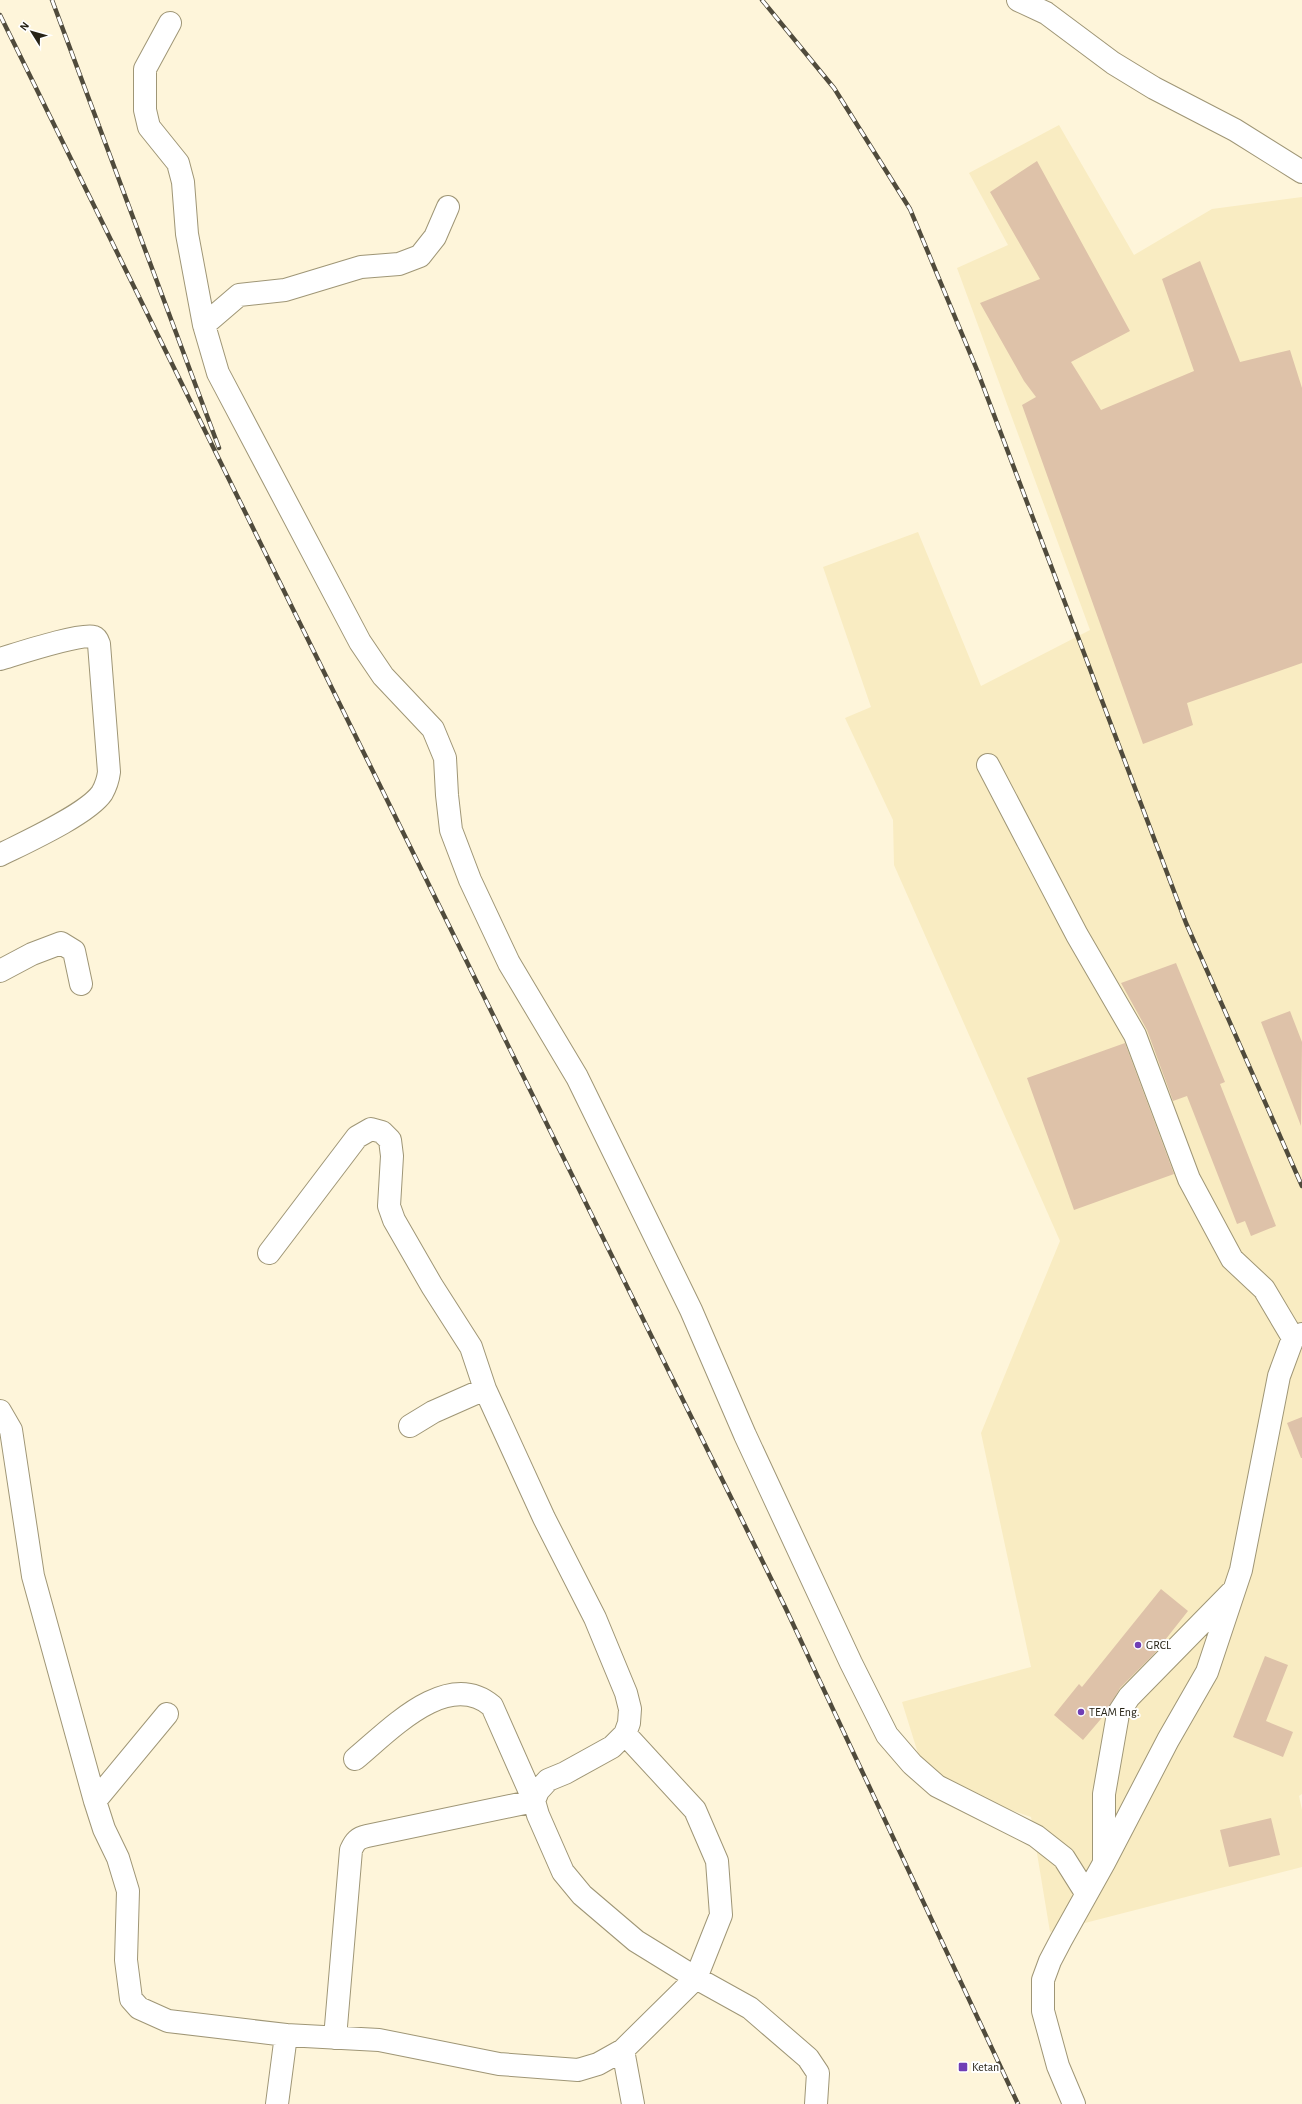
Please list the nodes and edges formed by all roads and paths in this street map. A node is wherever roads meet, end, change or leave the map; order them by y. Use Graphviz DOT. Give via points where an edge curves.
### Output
graph roads {
  1 [pos="1018,0"];
  2 [pos="170,23"];
  3 [pos="1302,172"];
  4 [pos="448,208"];
  5 [pos="204,325"];
  6 [pos="0,659"];
  7 [pos="988,765"];
  8 [pos="0,855"];
  9 [pos="0,971"];
  10 [pos="81,984"];
  11 [pos="269,1253"];
  12 [pos="1298,1336"];
  13 [pos="485,1389"];
  14 [pos="0,1411"];
  15 [pos="410,1426"];
  16 [pos="1234,1589"];
  17 [pos="167,1714"];
  18 [pos="625,1734"];
  19 [pos="355,1759"];
  20 [pos="95,1801"];
  21 [pos="534,1801"];
  22 [pos="1104,1863"];
  23 [pos="1086,1893"];
  24 [pos="696,1978"];
  25 [pos="286,2035"];
  26 [pos="335,2038"];
  27 [pos="623,2050"];
  28 [pos="277,2104"];
  29 [pos="633,2104"];
  30 [pos="816,2104"];
  31 [pos="1074,2104"];
  1 -- 3 [label="street" via="1046,13 1113,63 1154,88 1235,130"];
  2 -- 5 [label="street" via="145,69 145,110 150,127 178,163 183,182 187,234"];
  4 -- 5 [label="street" via="435,237 420,256 399,264 361,267 285,290 239,295"];
  5 -- 23 [label="street" via="218,374 360,642 383,676 433,729 445,758 452,830 470,880 509,963 577,1077 692,1310 749,1442 851,1664 887,1735 912,1764 937,1786 1036,1836 1064,1858"];
  6 -- 8 [label="street" via="68,640 93,637 97,639 100,644 109,772 108,782 94,802 52,829"];
  7 -- 12 [label="street" via="1077,935 1135,1036 1189,1179 1228,1253 1264,1289"];
  9 -- 10 [label="street" via="32,954 61,943 74,951"];
  11 -- 13 [label="street" via="357,1136 372,1129 382,1132 390,1140 392,1156 389,1206 394,1220 471,1347"];
  12 -- 16 [label="street" via="1279,1376 1241,1570"];
  13 -- 15 [label="street" via="433,1412"];
  13 -- 18 [label="street" via="544,1518 595,1618 626,1693 630,1709"];
  14 -- 20 [label="street" via="11,1430 33,1576"];
  16 -- 22 [label="street" via="1207,1672 1168,1740"];
  16 -- 22 [label="street" via="1129,1697 1118,1714 1104,1794"];
  17 -- 20 [label="street"];
  18 -- 21 [label="street" via="612,1747 548,1780 538,1791"];
  18 -- 24 [label="street" via="695,1810 717,1861 721,1915"];
  19 -- 21 [label="street" via="430,1700 453,1694 482,1698 492,1706"];
  20 -- 25 [label="street" via="128,1891 126,1960 131,1999 139,2008 168,2021"];
  21 -- 24 [label="street" via="563,1872 582,1895 636,1941"];
  21 -- 26 [label="street" via="367,1836 354,1842 351,1850"];
  22 -- 23 [label="street"];
  23 -- 31 [label="street" via="1050,1961 1043,1980 1044,2011 1058,2066"];
  24 -- 27 [label="street"];
  24 -- 30 [label="street" via="750,2008 808,2058 818,2073"];
  25 -- 26 [label="street"];
  25 -- 28 [label="street"];
  26 -- 27 [label="street" via="379,2040 499,2064 578,2070 598,2064"];
  27 -- 29 [label="street"];
}
